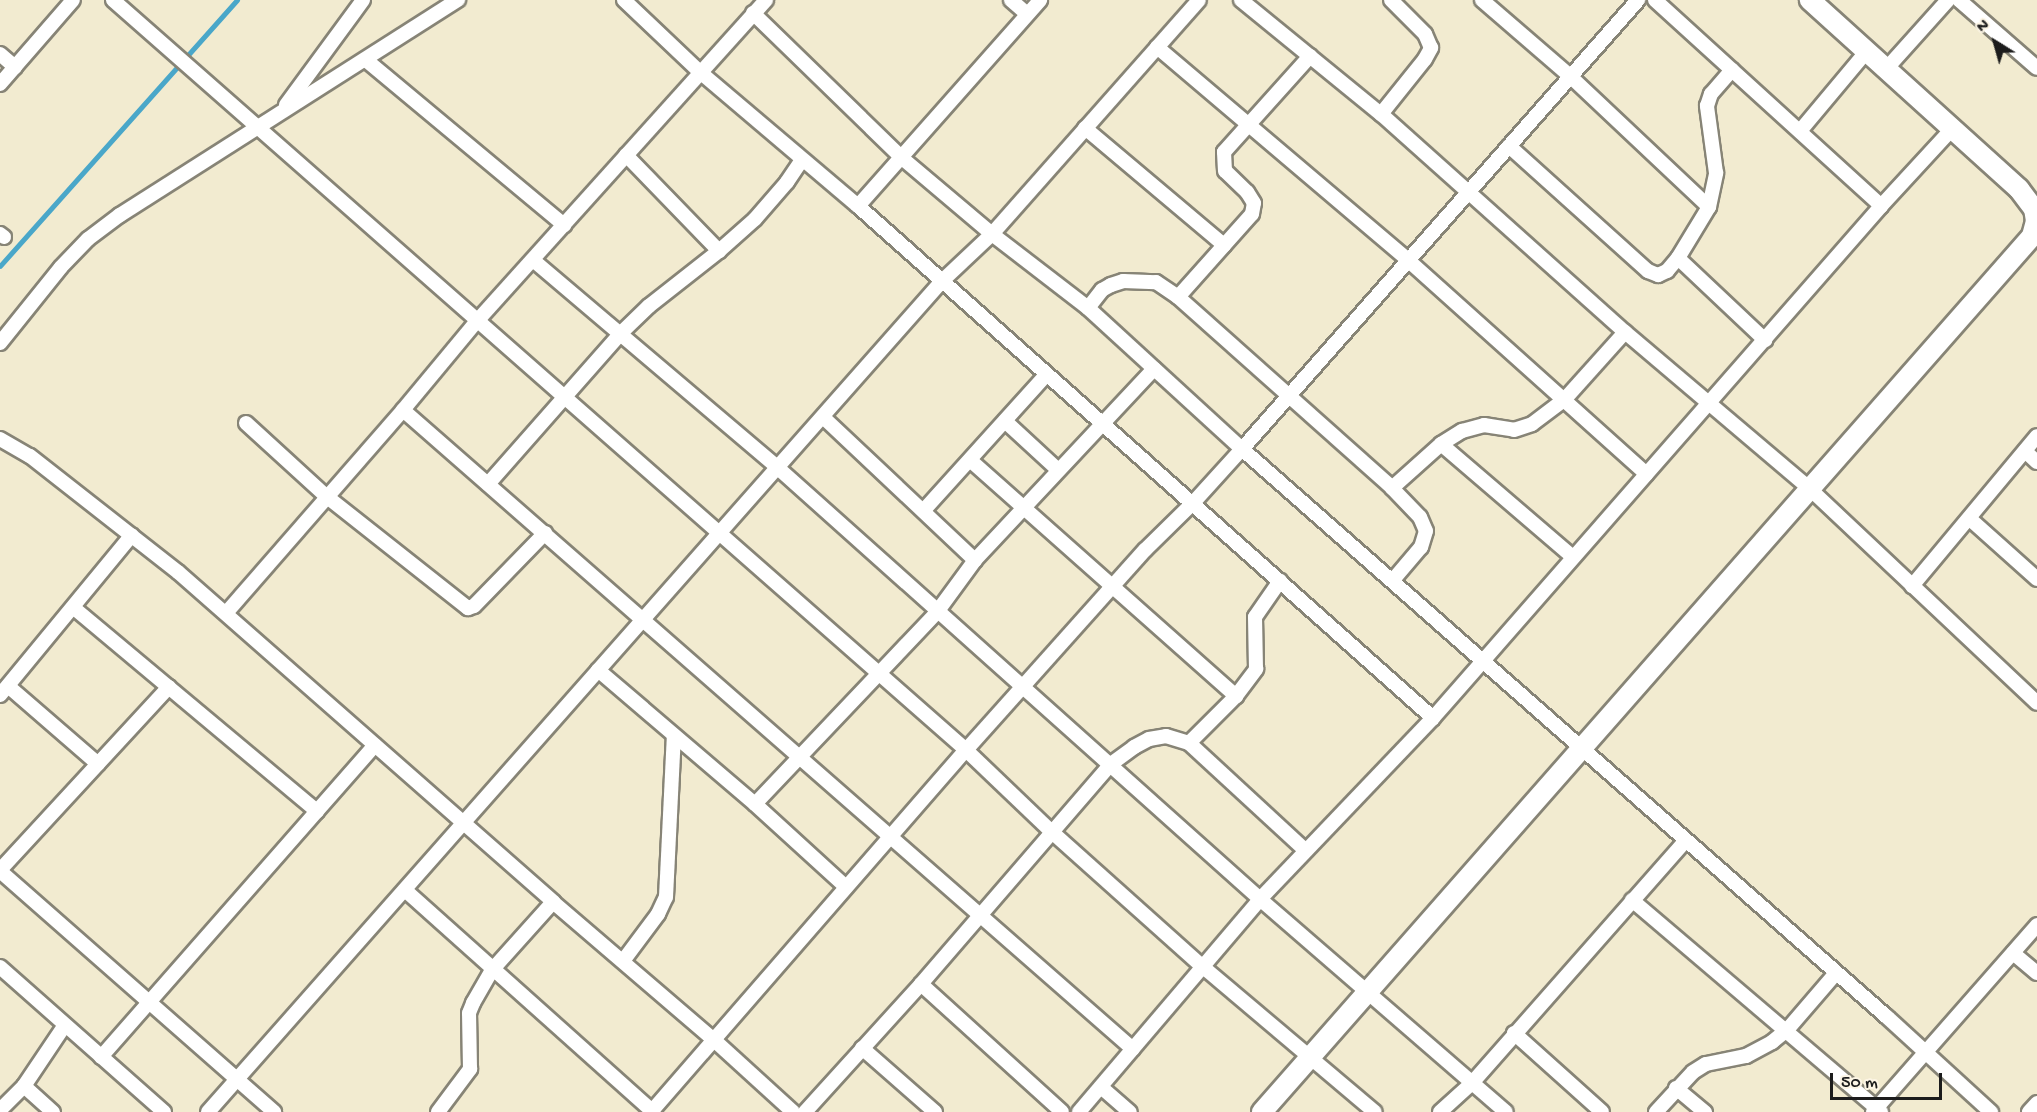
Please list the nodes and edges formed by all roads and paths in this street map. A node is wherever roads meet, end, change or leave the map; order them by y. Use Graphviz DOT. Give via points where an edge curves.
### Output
graph roads {
  1 [pos="73,0"];
  2 [pos="113,0"];
  3 [pos="363,0"];
  4 [pos="458,0"];
  5 [pos="624,0"];
  6 [pos="766,0"];
  7 [pos="1011,0"];
  8 [pos="1040,0"];
  9 [pos="1200,0"];
  10 [pos="1241,0"];
  11 [pos="1391,0"];
  12 [pos="1482,0"];
  13 [pos="1638,0"];
  14 [pos="1655,0"];
  15 [pos="1810,0"];
  16 [pos="1948,0"];
  17 [pos="1959,0"];
  18 [pos="753,14"];
  19 [pos="1027,14"];
  20 [pos="1157,47"];
  21 [pos="1868,51"];
  22 [pos="0,54"];
  23 [pos="1310,56"];
  24 [pos="366,60"];
  25 [pos="15,67"];
  26 [pos="1887,68"];
  27 [pos="2037,68"];
  28 [pos="1732,70"];
  29 [pos="700,72"];
  30 [pos="1570,76"];
  31 [pos="0,84"];
  32 [pos="280,112"];
  33 [pos="1381,114"];
  34 [pos="1249,125"];
  35 [pos="260,127"];
  36 [pos="1085,128"];
  37 [pos="1952,129"];
  38 [pos="1800,131"];
  39 [pos="1509,146"];
  40 [pos="626,155"];
  41 [pos="902,158"];
  42 [pos="802,160"];
  43 [pos="1467,194"];
  44 [pos="2033,197"];
  45 [pos="858,206"];
  46 [pos="1881,206"];
  47 [pos="1709,207"];
  48 [pos="2036,222"];
  49 [pos="564,225"];
  50 [pos="992,234"];
  51 [pos="1224,245"];
  52 [pos="719,251"];
  53 [pos="1678,258"];
  54 [pos="533,260"];
  55 [pos="1409,261"];
  56 [pos="942,281"];
  57 [pos="1178,297"];
  58 [pos="1088,308"];
  59 [pos="477,321"];
  60 [pos="1625,332"];
  61 [pos="621,333"];
  62 [pos="1765,340"];
  63 [pos="0,343"];
  64 [pos="1154,369"];
  65 [pos="1047,374"];
  66 [pos="1288,396"];
  67 [pos="564,398"];
  68 [pos="1564,400"];
  69 [pos="1710,403"];
  70 [pos="403,410"];
  71 [pos="823,417"];
  72 [pos="1005,421"];
  73 [pos="246,423"];
  74 [pos="1101,423"];
  75 [pos="2037,436"];
  76 [pos="0,439"];
  77 [pos="1441,444"];
  78 [pos="1242,449"];
  79 [pos="2025,451"];
  80 [pos="970,460"];
  81 [pos="2037,462"];
  82 [pos="778,468"];
  83 [pos="1057,469"];
  84 [pos="1646,474"];
  85 [pos="488,483"];
  86 [pos="1392,488"];
  87 [pos="1809,488"];
  88 [pos="326,496"];
  89 [pos="1193,503"];
  90 [pos="1023,507"];
  91 [pos="924,510"];
  92 [pos="1970,519"];
  93 [pos="544,533"];
  94 [pos="718,534"];
  95 [pos="132,536"];
  96 [pos="1573,557"];
  97 [pos="975,560"];
  98 [pos="2037,579"];
  99 [pos="1393,580"];
  100 [pos="1280,581"];
  101 [pos="1113,585"];
  102 [pos="1912,585"];
  103 [pos="74,608"];
  104 [pos="937,612"];
  105 [pos="226,613"];
  106 [pos="644,620"];
  107 [pos="1481,661"];
  108 [pos="598,670"];
  109 [pos="878,674"];
  110 [pos="169,687"];
  111 [pos="1023,687"];
  112 [pos="4,690"];
  113 [pos="1236,696"];
  114 [pos="2037,703"];
  115 [pos="1433,718"];
  116 [pos="674,736"];
  117 [pos="1189,743"];
  118 [pos="375,744"];
  119 [pos="1580,749"];
  120 [pos="966,750"];
  121 [pos="800,756"];
  122 [pos="98,764"];
  123 [pos="1111,764"];
  124 [pos="756,804"];
  125 [pos="317,811"];
  126 [pos="464,822"];
  127 [pos="1053,833"];
  128 [pos="890,836"];
  129 [pos="1685,841"];
  130 [pos="1305,850"];
  131 [pos="0,871"];
  132 [pos="846,887"];
  133 [pos="405,890"];
  134 [pos="1260,899"];
  135 [pos="1632,900"];
  136 [pos="553,902"];
  137 [pos="980,914"];
  138 [pos="2037,925"];
  139 [pos="2013,953"];
  140 [pos="623,961"];
  141 [pos="1202,966"];
  142 [pos="0,967"];
  143 [pos="492,970"];
  144 [pos="1836,973"];
  145 [pos="2037,973"];
  146 [pos="921,984"];
  147 [pos="1367,992"];
  148 [pos="149,1002"];
  149 [pos="65,1025"];
  150 [pos="1787,1030"];
  151 [pos="1514,1034"];
  152 [pos="714,1040"];
  153 [pos="862,1048"];
  154 [pos="1133,1049"];
  155 [pos="1926,1051"];
  156 [pos="1311,1055"];
  157 [pos="101,1057"];
  158 [pos="237,1080"];
  159 [pos="1472,1083"];
  160 [pos="24,1086"];
  161 [pos="1101,1087"];
  162 [pos="1676,1088"];
  163 [pos="2037,1103"];
  164 [pos="0,1110"];
  165 [pos="1877,1111"];
  166 [pos="53,1112"];
  167 [pos="164,1112"];
  168 [pos="208,1112"];
  169 [pos="274,1112"];
  170 [pos="438,1112"];
  171 [pos="652,1112"];
  172 [pos="793,1112"];
  173 [pos="805,1112"];
  174 [pos="935,1112"];
  175 [pos="1062,1112"];
  176 [pos="1079,1112"];
  177 [pos="1130,1112"];
  178 [pos="1262,1112"];
  179 [pos="1375,1112"];
  180 [pos="1440,1112"];
  181 [pos="1506,1112"];
  182 [pos="1602,1112"];
  183 [pos="1656,1112"];
  184 [pos="1705,1112"];
  185 [pos="1991,1112"];
  186 [pos="2029,1112"];
  1 -- 25 [label="street"];
  2 -- 35 [label="street"];
  3 -- 32 [label="street"];
  4 -- 24 [label="street"];
  5 -- 29 [label="street"];
  6 -- 18 [label="street"];
  7 -- 19 [label="street"];
  8 -- 19 [label="street"];
  9 -- 20 [label="street"];
  10 -- 23 [label="street"];
  11 -- 33 [label="street" via="1425,34 1431,48"];
  12 -- 30 [label="street"];
  13 -- 30 [label="street"];
  14 -- 28 [label="street"];
  15 -- 21 [label="main road"];
  16 -- 26 [label="street"];
  17 -- 27 [label="street"];
  18 -- 29 [label="street"];
  18 -- 41 [label="street"];
  19 -- 41 [label="street"];
  20 -- 34 [label="street"];
  20 -- 36 [label="street"];
  21 -- 26 [label="main road"];
  21 -- 38 [label="street"];
  22 -- 25 [label="street"];
  23 -- 33 [label="street"];
  23 -- 34 [label="street"];
  24 -- 32 [label="street"];
  24 -- 49 [label="street"];
  25 -- 31 [label="street"];
  26 -- 37 [label="main road"];
  28 -- 38 [label="street"];
  28 -- 47 [label="street" via="1711,94 1707,106 1716,173"];
  29 -- 40 [label="street"];
  29 -- 42 [label="street"];
  30 -- 39 [label="street"];
  30 -- 47 [label="street"];
  32 -- 35 [label="street"];
  33 -- 43 [label="street"];
  34 -- 51 [label="street" via="1224,152 1222,160 1225,171 1254,203 1252,214"];
  34 -- 55 [label="street"];
  35 -- 59 [label="street"];
  35 -- 63 [label="street" via="88,239"];
  36 -- 50 [label="street"];
  36 -- 51 [label="street"];
  37 -- 44 [label="main road"];
  37 -- 46 [label="street"];
  38 -- 46 [label="street"];
  39 -- 43 [label="street"];
  39 -- 53 [label="street" via="1648,271 1658,275"];
  40 -- 49 [label="street"];
  40 -- 52 [label="street"];
  41 -- 45 [label="street"];
  41 -- 50 [label="street"];
  42 -- 45 [label="street"];
  42 -- 52 [label="street" via="772,200"];
  43 -- 55 [label="street"];
  43 -- 60 [label="street"];
  44 -- 48 [label="main road"];
  45 -- 56 [label="street"];
  46 -- 62 [label="street"];
  47 -- 53 [label="street"];
  48 -- 87 [label="main road" via="2021,251"];
  49 -- 54 [label="street"];
  50 -- 56 [label="street"];
  50 -- 58 [label="street"];
  51 -- 57 [label="street"];
  52 -- 61 [label="street" via="670,288"];
  53 -- 62 [label="street"];
  54 -- 59 [label="street"];
  54 -- 61 [label="street"];
  55 -- 66 [label="street"];
  55 -- 68 [label="street"];
  56 -- 65 [label="street"];
  56 -- 71 [label="street"];
  57 -- 58 [label="street" via="1156,282 1123,281 1102,290"];
  57 -- 66 [label="street"];
  58 -- 64 [label="street"];
  59 -- 67 [label="street"];
  59 -- 70 [label="street"];
  60 -- 68 [label="street"];
  60 -- 69 [label="street"];
  61 -- 67 [label="street"];
  61 -- 82 [label="street"];
  62 -- 69 [label="street"];
  64 -- 74 [label="street"];
  64 -- 78 [label="street"];
  65 -- 72 [label="street"];
  65 -- 74 [label="street"];
  66 -- 78 [label="street"];
  66 -- 86 [label="street"];
  67 -- 85 [label="street"];
  67 -- 94 [label="street"];
  68 -- 77 [label="street" via="1532,424 1514,430 1484,425 1462,431"];
  68 -- 84 [label="street"];
  69 -- 84 [label="street"];
  69 -- 87 [label="street"];
  70 -- 85 [label="street"];
  70 -- 88 [label="street"];
  71 -- 82 [label="street"];
  71 -- 91 [label="street"];
  72 -- 80 [label="street"];
  72 -- 83 [label="street"];
  73 -- 88 [label="street"];
  74 -- 83 [label="street"];
  74 -- 89 [label="street"];
  75 -- 79 [label="street"];
  76 -- 95 [label="street" via="30,456"];
  77 -- 86 [label="street"];
  77 -- 96 [label="street"];
  78 -- 89 [label="street"];
  78 -- 99 [label="street"];
  79 -- 81 [label="street"];
  79 -- 92 [label="street"];
  80 -- 90 [label="street"];
  80 -- 91 [label="street"];
  82 -- 94 [label="street"];
  82 -- 104 [label="street"];
  83 -- 90 [label="street"];
  84 -- 96 [label="street"];
  85 -- 93 [label="street"];
  86 -- 99 [label="street" via="1420,517 1426,531 1421,547"];
  87 -- 102 [label="street"];
  87 -- 119 [label="main road"];
  88 -- 93 [label="street" via="468,608"];
  88 -- 105 [label="street"];
  89 -- 100 [label="street"];
  89 -- 101 [label="street"];
  90 -- 97 [label="street"];
  90 -- 101 [label="street"];
  91 -- 97 [label="street"];
  92 -- 98 [label="street"];
  92 -- 102 [label="street"];
  93 -- 106 [label="street"];
  94 -- 106 [label="street"];
  94 -- 109 [label="street"];
  95 -- 103 [label="street"];
  95 -- 105 [label="street"];
  96 -- 107 [label="street"];
  97 -- 104 [label="street"];
  99 -- 107 [label="street"];
  100 -- 113 [label="street" via="1255,617 1256,669"];
  100 -- 115 [label="street"];
  101 -- 111 [label="street"];
  101 -- 113 [label="street"];
  102 -- 114 [label="street"];
  103 -- 110 [label="street"];
  103 -- 112 [label="street"];
  104 -- 109 [label="street"];
  104 -- 111 [label="street"];
  105 -- 118 [label="street"];
  106 -- 108 [label="street"];
  106 -- 121 [label="street"];
  107 -- 115 [label="street"];
  107 -- 119 [label="street"];
  108 -- 116 [label="street"];
  108 -- 126 [label="street"];
  109 -- 120 [label="street"];
  109 -- 121 [label="street"];
  110 -- 122 [label="street"];
  110 -- 125 [label="street"];
  111 -- 120 [label="street"];
  111 -- 123 [label="street"];
  112 -- 122 [label="street"];
  113 -- 117 [label="street"];
  115 -- 130 [label="street"];
  116 -- 124 [label="street"];
  116 -- 140 [label="street" via="666,897"];
  117 -- 123 [label="street" via="1166,736 1149,739"];
  117 -- 130 [label="street"];
  118 -- 125 [label="street"];
  118 -- 126 [label="street"];
  119 -- 129 [label="street"];
  119 -- 147 [label="main road"];
  120 -- 127 [label="street"];
  120 -- 128 [label="street"];
  121 -- 124 [label="street"];
  121 -- 128 [label="street"];
  122 -- 131 [label="street"];
  123 -- 127 [label="street"];
  123 -- 134 [label="street"];
  124 -- 132 [label="street"];
  125 -- 148 [label="street"];
  126 -- 133 [label="street"];
  126 -- 136 [label="street"];
  127 -- 137 [label="street"];
  127 -- 141 [label="street"];
  128 -- 132 [label="street"];
  128 -- 137 [label="street"];
  129 -- 135 [label="street"];
  129 -- 144 [label="street"];
  130 -- 134 [label="street"];
  131 -- 148 [label="street"];
  132 -- 152 [label="street"];
  133 -- 143 [label="street"];
  133 -- 158 [label="street"];
  134 -- 141 [label="street"];
  134 -- 147 [label="street"];
  135 -- 150 [label="street"];
  135 -- 151 [label="street"];
  136 -- 140 [label="street"];
  136 -- 143 [label="street"];
  137 -- 146 [label="street"];
  137 -- 154 [label="street"];
  138 -- 139 [label="street"];
  139 -- 145 [label="street"];
  139 -- 155 [label="street"];
  140 -- 152 [label="street"];
  141 -- 154 [label="street"];
  141 -- 156 [label="street"];
  142 -- 149 [label="street"];
  143 -- 170 [label="street" via="469,1013 470,1070"];
  143 -- 171 [label="street"];
  144 -- 150 [label="street"];
  144 -- 155 [label="street"];
  146 -- 153 [label="street"];
  146 -- 175 [label="street"];
  147 -- 156 [label="main road"];
  147 -- 159 [label="street"];
  148 -- 157 [label="street"];
  148 -- 158 [label="street"];
  149 -- 157 [label="street"];
  149 -- 160 [label="street"];
  150 -- 162 [label="street" via="1759,1051 1706,1064"];
  150 -- 165 [label="street"];
  151 -- 159 [label="street"];
  151 -- 182 [label="street"];
  152 -- 171 [label="street"];
  152 -- 172 [label="street"];
  153 -- 173 [label="street"];
  153 -- 174 [label="street"];
  154 -- 161 [label="street"];
  155 -- 165 [label="street"];
  155 -- 185 [label="street"];
  156 -- 178 [label="main road"];
  156 -- 179 [label="street"];
  157 -- 167 [label="street"];
  158 -- 168 [label="street"];
  158 -- 169 [label="street"];
  159 -- 180 [label="street"];
  159 -- 181 [label="street"];
  160 -- 164 [label="street"];
  160 -- 166 [label="street"];
  161 -- 176 [label="street"];
  161 -- 177 [label="street"];
  162 -- 183 [label="street"];
  162 -- 184 [label="street"];
  163 -- 186 [label="street"];
}
